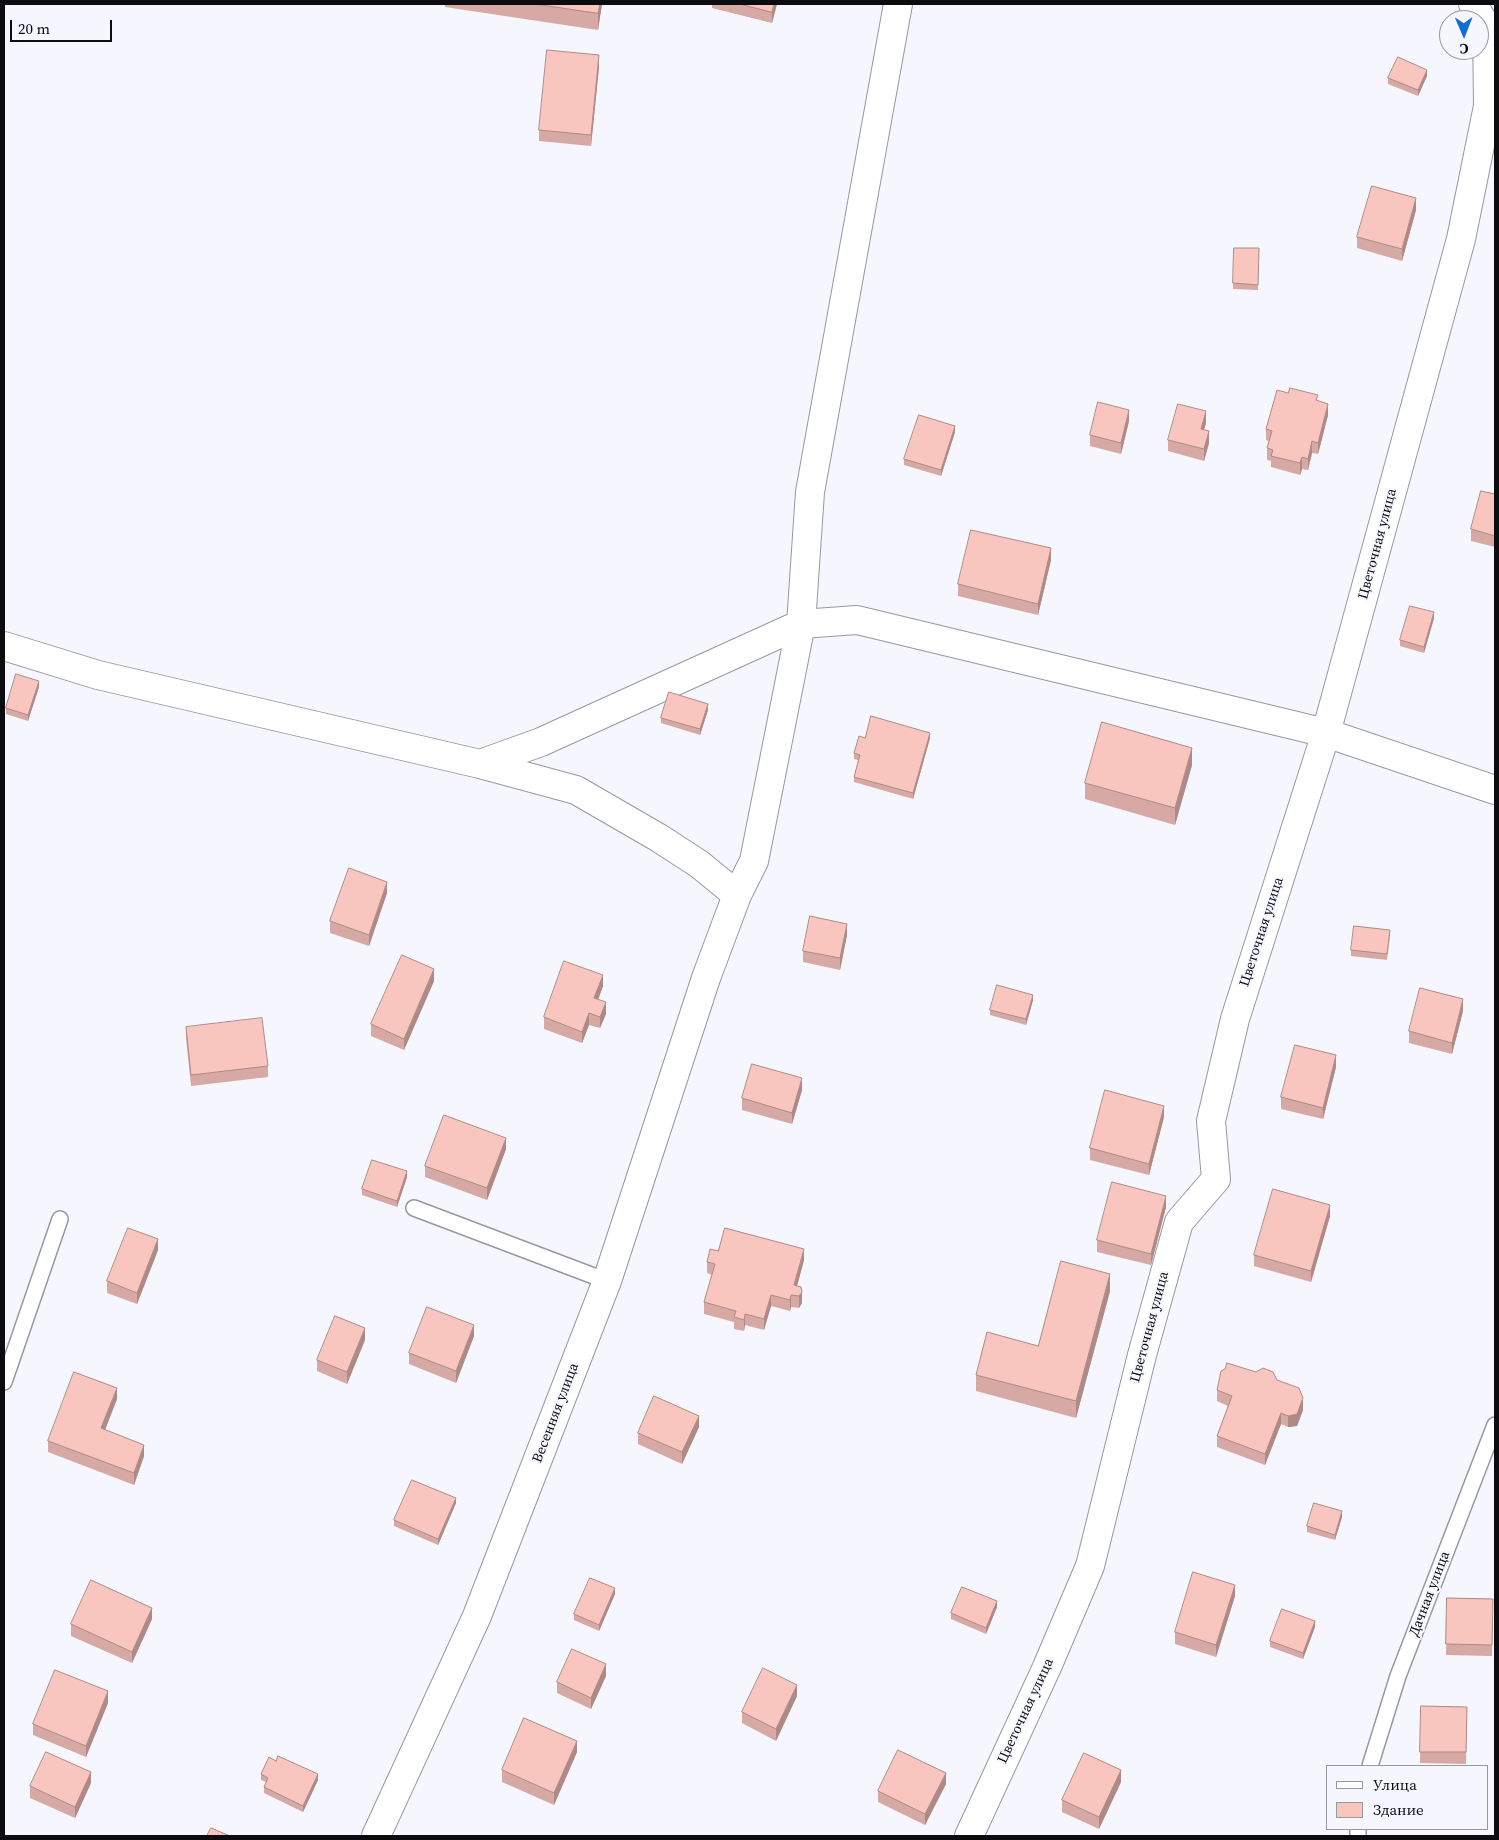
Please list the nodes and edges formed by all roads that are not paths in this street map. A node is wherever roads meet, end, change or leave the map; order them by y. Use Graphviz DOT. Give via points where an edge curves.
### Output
graph roads {
  1 [pos="898,4"];
  2 [pos="1473,4"];
  3 [pos="801,624"];
  4 [pos="4,646"];
  5 [pos="1326,733"];
  6 [pos="480,764"];
  7 [pos="1495,790"];
  8 [pos="737,895"];
  9 [pos="414,1208"];
  10 [pos="60,1219"];
  11 [pos="607,1281"];
  12 [pos="4,1382"];
  13 [pos="1495,1425"];
  14 [pos="1370,1765"];
  15 [pos="376,1836"];
  16 [pos="969,1836"];
  1 -- 3 [label="street, Весенняя улица" via="810,492"];
  2 -- 5 [label="street, Цветочная улица" via="1487,28 1486,116 1461,239"];
  3 -- 5 [label="street" via="857,620"];
  3 -- 6 [label="street" via="541,742"];
  3 -- 8 [label="street, Весенняя улица" via="754,862"];
  4 -- 6 [label="street" via="98,675"];
  5 -- 7 [label="street"];
  5 -- 16 [label="street, Цветочная улица" via="1235,1018 1211,1121 1216,1179 1179,1222 1142,1355 1090,1566"];
  6 -- 8 [label="street" via="576,790 699,864"];
  8 -- 11 [label="street, Весенняя улица" via="706,978"];
  9 -- 11 [label="lane"];
  10 -- 12 [label="lane"];
  11 -- 15 [label="street, Весенняя улица" via="477,1616"];
  13 -- 14 [label="lane, Дачная улица" via="1398,1676"];
}
